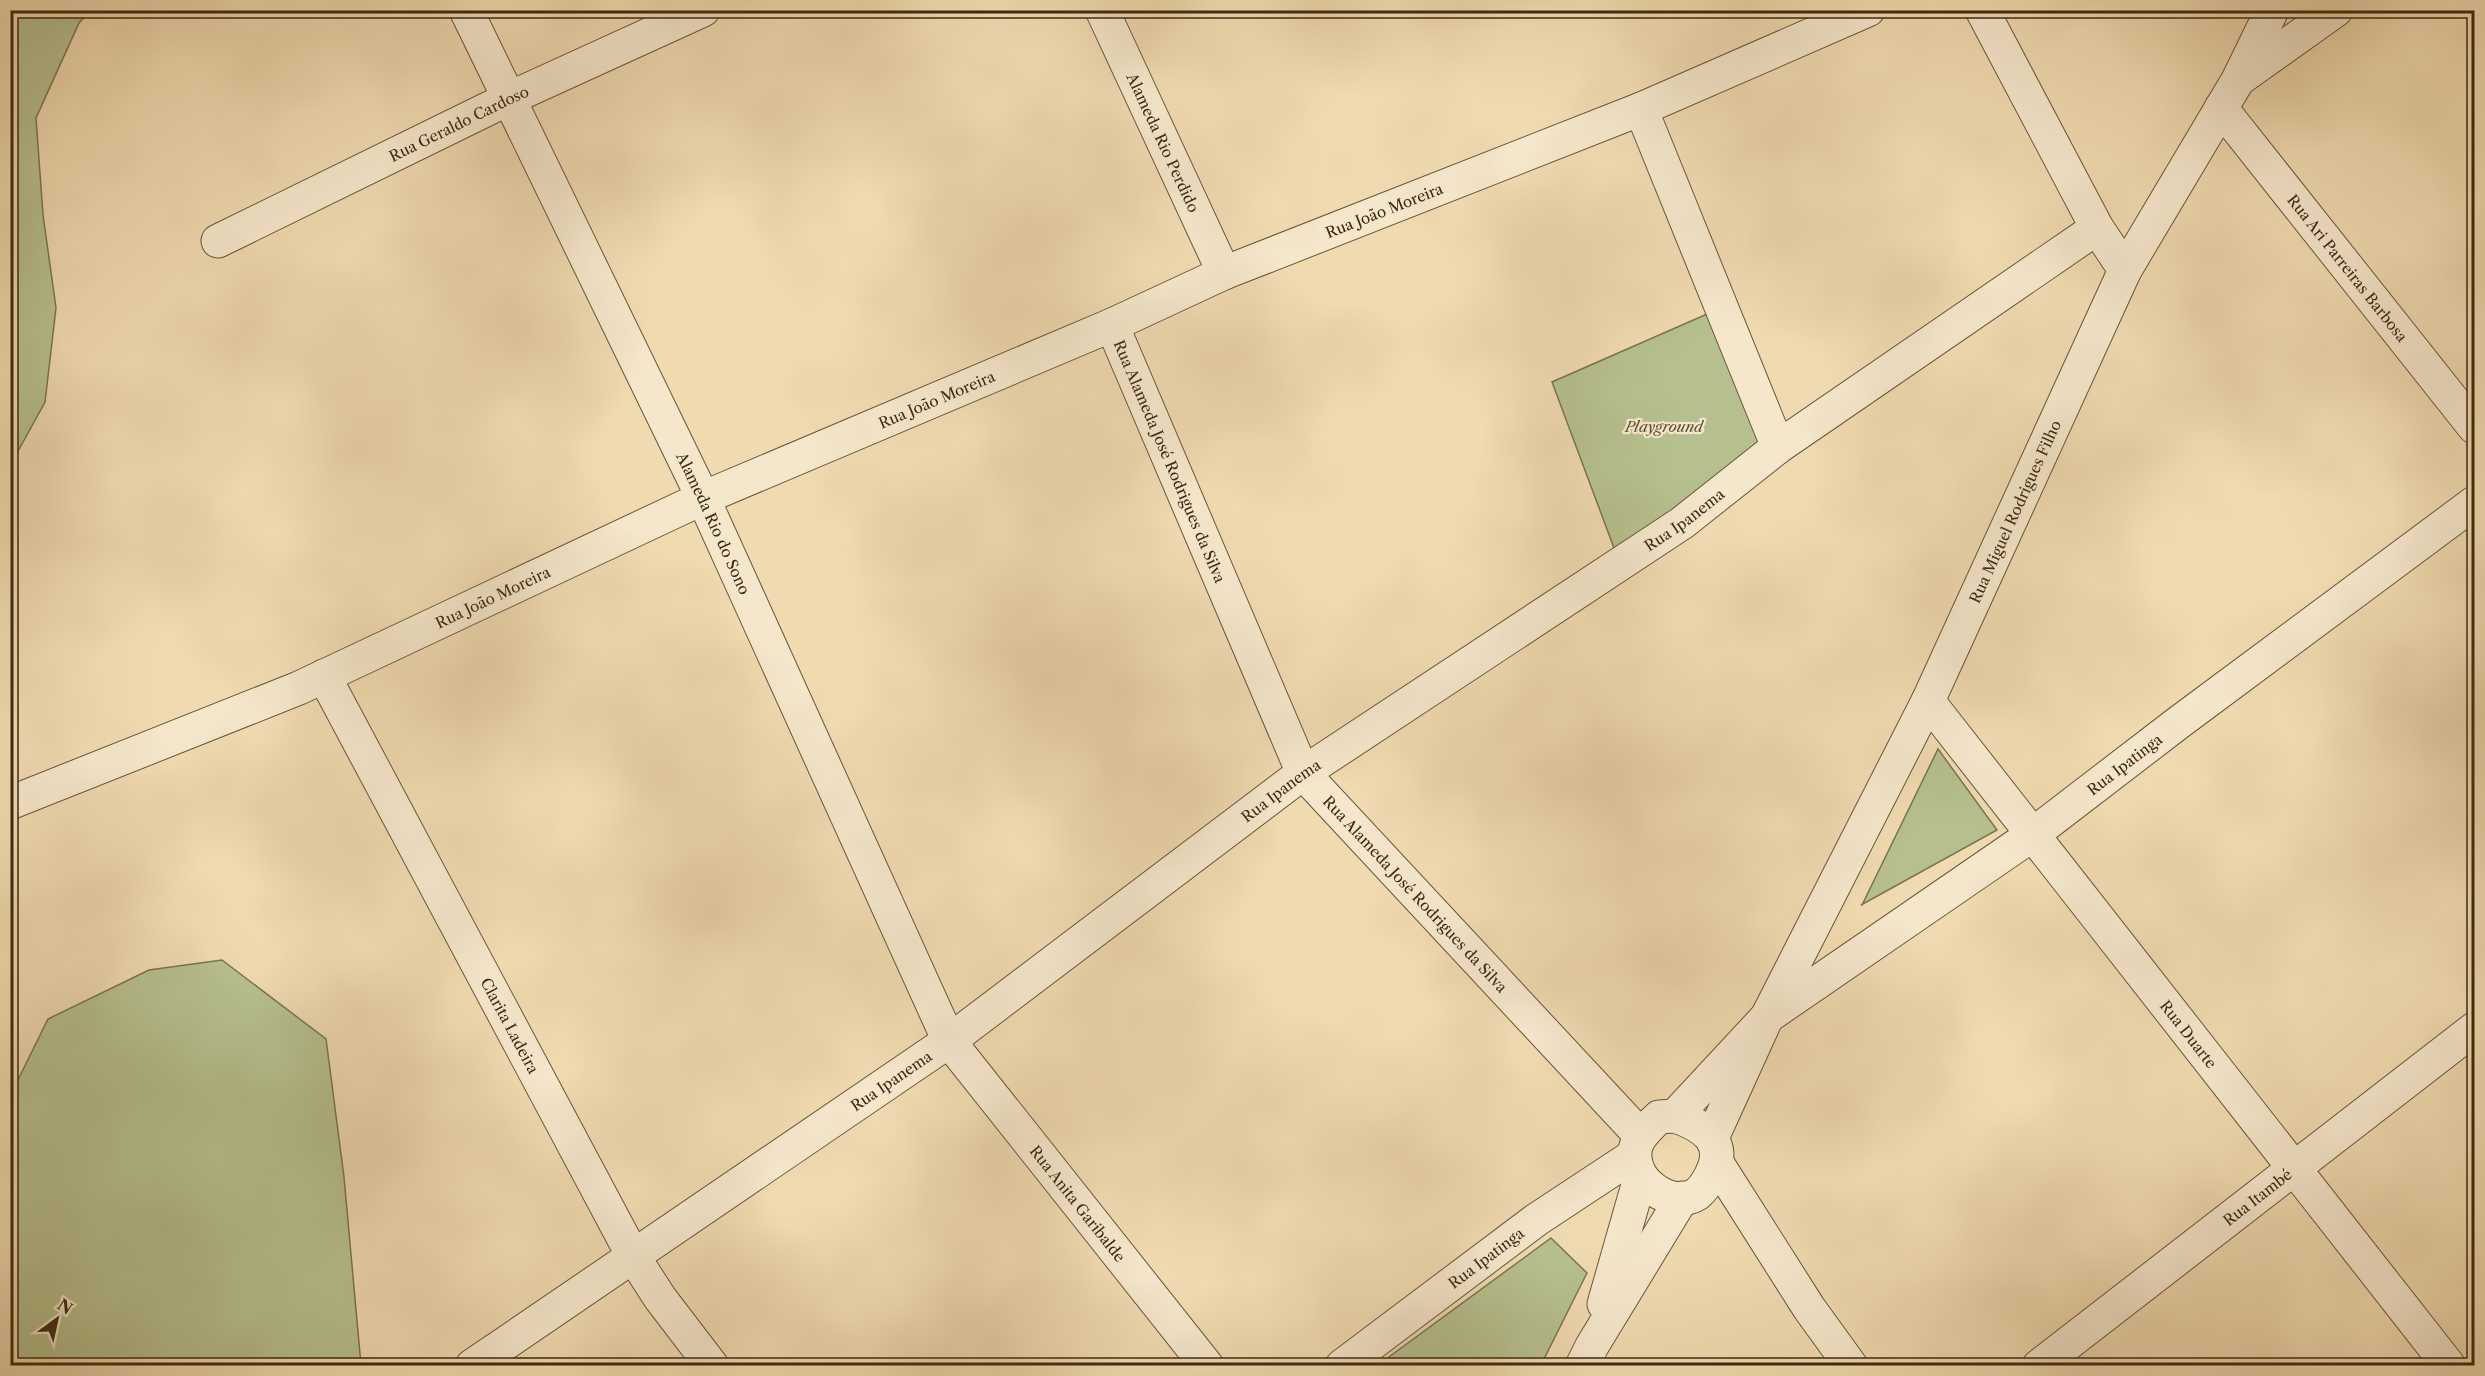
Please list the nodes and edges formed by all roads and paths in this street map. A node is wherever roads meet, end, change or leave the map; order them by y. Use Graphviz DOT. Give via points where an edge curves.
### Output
graph roads {
  1 [pos="466,10"];
  2 [pos="703,10"];
  3 [pos="1102,10"];
  4 [pos="1868,10"];
  5 [pos="1982,10"];
  6 [pos="2272,10"];
  7 [pos="2336,10"];
  8 [pos="2238,80"];
  9 [pos="510,98"];
  10 [pos="2221,108"];
  11 [pos="1641,109"];
  12 [pos="2097,228"];
  13 [pos="218,241"];
  14 [pos="2125,270"];
  15 [pos="1224,273"];
  16 [pos="1112,325"];
  17 [pos="2475,427"];
  18 [pos="1778,447"];
  19 [pos="703,498"];
  20 [pos="2475,503"];
  21 [pos="324,676"];
  22 [pos="1928,701"];
  23 [pos="1303,773"];
  24 [pos="10,803"];
  25 [pos="2032,835"];
  26 [pos="1767,1017"];
  27 [pos="2475,1029"];
  28 [pos="949,1041"];
  29 [pos="1675,1116"];
  30 [pos="1715,1150"];
  31 [pos="1638,1156"];
  32 [pos="2295,1169"];
  33 [pos="1689,1196"];
  34 [pos="1774,1253"];
  35 [pos="633,1256"];
  36 [pos="1587,1356"];
  37 [pos="472,1365"];
  38 [pos="712,1365"];
  39 [pos="1207,1365"];
  40 [pos="1342,1365"];
  41 [pos="1851,1365"];
  42 [pos="2039,1365"];
  43 [pos="2449,1365"];
  1 -- 9 [label="street, Alameda Rio do Sono"];
  2 -- 9 [label="street, Rua Geraldo Cardoso"];
  3 -- 15 [label="street, Alameda Rio Perdido"];
  4 -- 11 [label="street, Rua João Moreira"];
  5 -- 12 [label="street"];
  6 -- 8 [label="street, Rua Miguel Rodrigues Filho"];
  7 -- 8 [label="street"];
  8 -- 10 [label="street, Rua Miguel Rodrigues Filho"];
  9 -- 13 [label="street, Rua Geraldo Cardoso"];
  9 -- 19 [label="street, Alameda Rio do Sono"];
  10 -- 14 [label="street, Rua Miguel Rodrigues Filho"];
  10 -- 17 [label="street, Rua Ari Parreiras Barbosa"];
  11 -- 15 [label="street, Rua João Moreira"];
  11 -- 18 [label="street"];
  12 -- 14 [label="street"];
  12 -- 18 [label="street, Rua Ipanema"];
  14 -- 22 [label="street, Rua Miguel Rodrigues Filho"];
  15 -- 16 [label="street, Rua João Moreira"];
  16 -- 19 [label="street, Rua João Moreira"];
  16 -- 23 [label="street, Rua Alameda José Rodrigues da Silva"];
  18 -- 23 [label="street, Rua Ipanema" via="1682,523"];
  19 -- 21 [label="street, Rua João Moreira"];
  19 -- 28 [label="street, Alameda Rio do Sono"];
  20 -- 25 [label="street, Rua Ipatinga"];
  21 -- 24 [label="street, Rua João Moreira"];
  21 -- 35 [label="street, Clarita Ladeira"];
  22 -- 25 [label="street, Rua Duarte"];
  22 -- 26 [label="street, Rua Miguel Rodrigues Filho"];
  23 -- 28 [label="street, Rua Ipanema"];
  23 -- 31 [label="street, Rua Alameda José Rodrigues da Silva"];
  25 -- 26 [label="street, Rua Ipatinga"];
  25 -- 32 [label="street, Rua Duarte"];
  26 -- 29 [label="street, Rua Miguel Rodrigues Filho"];
  26 -- 30 [label="street, Rua Miguel Rodrigues Filho"];
  27 -- 32 [label="street, Rua Itambé"];
  28 -- 35 [label="street, Rua Ipanema"];
  28 -- 39 [label="street, Rua Anita Garibalde"];
  29 -- 30 [label="street" via="1692,1122"];
  29 -- 31 [label="street" via="1659,1117"];
  30 -- 33 [label="street" via="1709,1179"];
  30 -- 34 [label="street"];
  31 -- 33 [label="street" via="1651,1188 1664,1194"];
  31 -- 36 [label="street"];
  31 -- 40 [label="street, Rua Ipatinga" via="1536,1220"];
  32 -- 42 [label="street, Rua Itambé"];
  32 -- 43 [label="street, Rua Duarte"];
  33 -- 34 [label="street"];
  33 -- 36 [label="street"];
  34 -- 41 [label="street"];
  35 -- 37 [label="street, Rua Ipanema"];
  35 -- 38 [label="street, Clarita Ladeira"];
}
